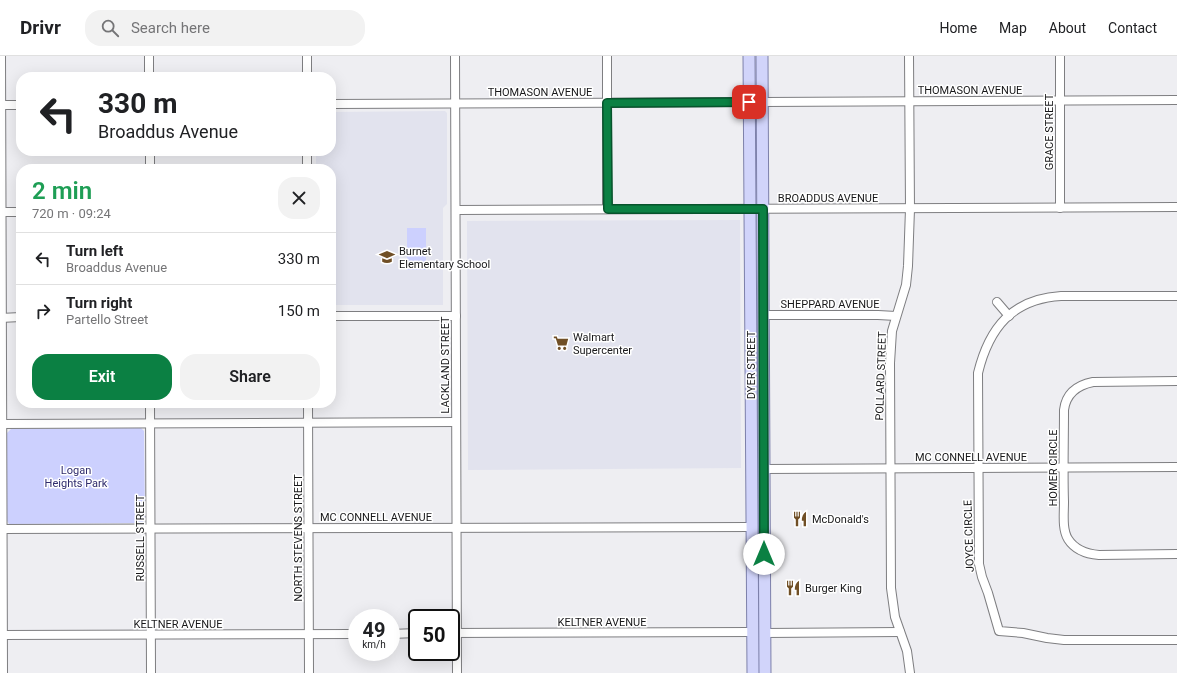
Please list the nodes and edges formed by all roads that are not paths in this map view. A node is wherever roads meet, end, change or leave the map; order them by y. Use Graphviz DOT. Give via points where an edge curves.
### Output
graph roads {
  1 [pos="1,56"];
  2 [pos="149,56"];
  3 [pos="307,56"];
  4 [pos="455,56"];
  5 [pos="607,56"];
  6 [pos="749,56"];
  7 [pos="762,56"];
  8 [pos="909,56"];
  9 [pos="1060,56"];
  10 [pos="149,72"];
  11 [pos="307,72"];
  12 [pos="1177,100"];
  13 [pos="909,101"];
  14 [pos="1060,101"];
  15 [pos="749,102"];
  16 [pos="763,102"];
  17 [pos="455,103"];
  18 [pos="607,103"];
  19 [pos="336,104"];
  20 [pos="0,105"];
  21 [pos="16,105"];
  22 [pos="1177,207"];
  23 [pos="751,208"];
  24 [pos="1060,208"];
  25 [pos="608,209"];
  26 [pos="763,209"];
  27 [pos="910,209"];
  28 [pos="456,210"];
  29 [pos="1,212"];
  30 [pos="16,212"];
  31 [pos="1177,296"];
  32 [pos="997,302"];
  33 [pos="750,315"];
  34 [pos="764,315"];
  35 [pos="336,316"];
  36 [pos="456,316"];
  37 [pos="896,316"];
  38 [pos="1009,316"];
  39 [pos="1,318"];
  40 [pos="16,318"];
  41 [pos="764,358"];
  42 [pos="1177,381"];
  43 [pos="150,408"];
  44 [pos="308,408"];
  45 [pos="150,422"];
  46 [pos="308,422"];
  47 [pos="456,422"];
  48 [pos="1,424"];
  49 [pos="751,435"];
  50 [pos="1177,467"];
  51 [pos="978,468"];
  52 [pos="1064,468"];
  53 [pos="764,469"];
  54 [pos="890,469"];
  55 [pos="752,527"];
  56 [pos="309,528"];
  57 [pos="457,528"];
  58 [pos="1,529"];
  59 [pos="151,529"];
  60 [pos="1177,554"];
  61 [pos="764,559"];
  62 [pos="753,604"];
  63 [pos="455,609"];
  64 [pos="752,632"];
  65 [pos="900,632"];
  66 [pos="460,633"];
  67 [pos="765,633"];
  68 [pos="309,634"];
  69 [pos="348,634"];
  70 [pos="2,635"];
  71 [pos="151,635"];
  72 [pos="1177,640"];
  73 [pos="456,661"];
  74 [pos="3,673"];
  75 [pos="151,673"];
  76 [pos="309,673"];
  77 [pos="457,673"];
  78 [pos="753,673"];
  79 [pos="765,673"];
  80 [pos="910,673"];
  1 -- 20 [label="street"];
  2 -- 10 [label="street"];
  3 -- 11 [label="street"];
  4 -- 17 [label="street, LACKLAND STREET"];
  5 -- 18 [label="street"];
  6 -- 15 [label="main road, DYER STREET"];
  7 -- 16 [label="main road, DYER STREET"];
  8 -- 13 [label="street, POLLARD STREET"];
  9 -- 14 [label="street, GRACE STREET"];
  12 -- 14 [label="street, THOMASON AVENUE"];
  13 -- 14 [label="street, THOMASON AVENUE"];
  13 -- 16 [label="street, THOMASON AVENUE"];
  13 -- 27 [label="street, POLLARD STREET"];
  14 -- 24 [label="street, GRACE STREET"];
  15 -- 18 [label="street, THOMASON AVENUE"];
  15 -- 23 [label="main road, DYER STREET"];
  16 -- 26 [label="main road, DYER STREET"];
  17 -- 18 [label="street, THOMASON AVENUE"];
  17 -- 19 [label="street, THOMASON AVENUE"];
  17 -- 28 [label="street, LACKLAND STREET"];
  18 -- 25 [label="street"];
  20 -- 21 [label="street"];
  20 -- 29 [label="street"];
  22 -- 24 [label="street, BROADDUS AVENUE"];
  23 -- 25 [label="street, BROADDUS AVENUE"];
  23 -- 26 [label="street, BROADDUS AVENUE"];
  23 -- 33 [label="main road, DYER STREET"];
  24 -- 27 [label="street, BROADDUS AVENUE"];
  25 -- 28 [label="street, BROADDUS AVENUE"];
  26 -- 27 [label="street, BROADDUS AVENUE"];
  26 -- 34 [label="main road, DYER STREET"];
  27 -- 37 [label="street, POLLARD STREET" via="906,285"];
  28 -- 36 [label="street, LACKLAND STREET"];
  29 -- 30 [label="street"];
  29 -- 39 [label="street"];
  31 -- 38 [label="street, JOYCE CIRCLE" via="1060,296 1029,303"];
  32 -- 38 [label="street"];
  33 -- 41 [label="main road" via="757,319 758,348"];
  33 -- 49 [label="main road, DYER STREET"];
  34 -- 37 [label="street, SHEPPARD AVENUE"];
  34 -- 41 [label="main road, DYER STREET"];
  35 -- 36 [label="street"];
  36 -- 47 [label="street, LACKLAND STREET"];
  37 -- 54 [label="street, POLLARD STREET" via="890,346"];
  38 -- 51 [label="street, JOYCE CIRCLE" via="990,338 978,373"];
  39 -- 40 [label="street"];
  39 -- 48 [label="street"];
  41 -- 53 [label="main road, DYER STREET"];
  42 -- 52 [label="street, HOMER CIRCLE" via="1093,382 1077,387 1064,405"];
  43 -- 45 [label="street, RUSSELL STREET"];
  44 -- 46 [label="street, NORTH STEVENS STREET"];
  45 -- 46 [label="street"];
  45 -- 48 [label="street"];
  45 -- 59 [label="street, RUSSELL STREET"];
  46 -- 47 [label="street"];
  46 -- 56 [label="street, NORTH STEVENS STREET"];
  47 -- 57 [label="street, LACKLAND STREET"];
  48 -- 58 [label="street"];
  49 -- 53 [label="main road" via="756,440 757,462 759,467"];
  49 -- 55 [label="main road, DYER STREET"];
  50 -- 52 [label="street, MC CONNELL AVENUE"];
  51 -- 52 [label="street, MC CONNELL AVENUE"];
  51 -- 54 [label="street, MC CONNELL AVENUE"];
  51 -- 72 [label="street, JOYCE CIRCLE" via="979,564 999,631 1023,632 1064,640"];
  52 -- 60 [label="street, HOMER CIRCLE" via="1065,530 1068,540 1078,549 1099,555"];
  53 -- 54 [label="street, MC CONNELL AVENUE"];
  53 -- 61 [label="main road, DYER STREET"];
  54 -- 65 [label="street, POLLARD STREET" via="891,588"];
  55 -- 57 [label="street, MC CONNELL AVENUE"];
  55 -- 61 [label="main road" via="759,530 759,547"];
  55 -- 62 [label="main road, DYER STREET"];
  56 -- 57 [label="street, MC CONNELL AVENUE"];
  56 -- 59 [label="street, MC CONNELL AVENUE"];
  56 -- 68 [label="street, NORTH STEVENS STREET"];
  57 -- 63 [label="street, LACKLAND STREET"];
  58 -- 59 [label="street, MC CONNELL AVENUE"];
  58 -- 70 [label="street"];
  59 -- 71 [label="street, RUSSELL STREET"];
  61 -- 67 [label="main road, DYER STREET"];
  62 -- 64 [label="main road, DYER STREET"];
  62 -- 67 [label="main road" via="758,618 758,629"];
  64 -- 66 [label="street, KELTNER AVENUE"];
  64 -- 78 [label="main road, DYER STREET"];
  65 -- 67 [label="street"];
  65 -- 80 [label="street, POLLARD STREET" via="907,651"];
  67 -- 79 [label="main road, DYER STREET"];
  68 -- 69 [label="street, KELTNER AVENUE"];
  68 -- 71 [label="street, KELTNER AVENUE"];
  68 -- 76 [label="street, NORTH STEVENS STREET"];
  70 -- 71 [label="street, KELTNER AVENUE"];
  70 -- 74 [label="street"];
  71 -- 75 [label="street, RUSSELL STREET"];
  73 -- 77 [label="street, LACKLAND STREET"];
}
